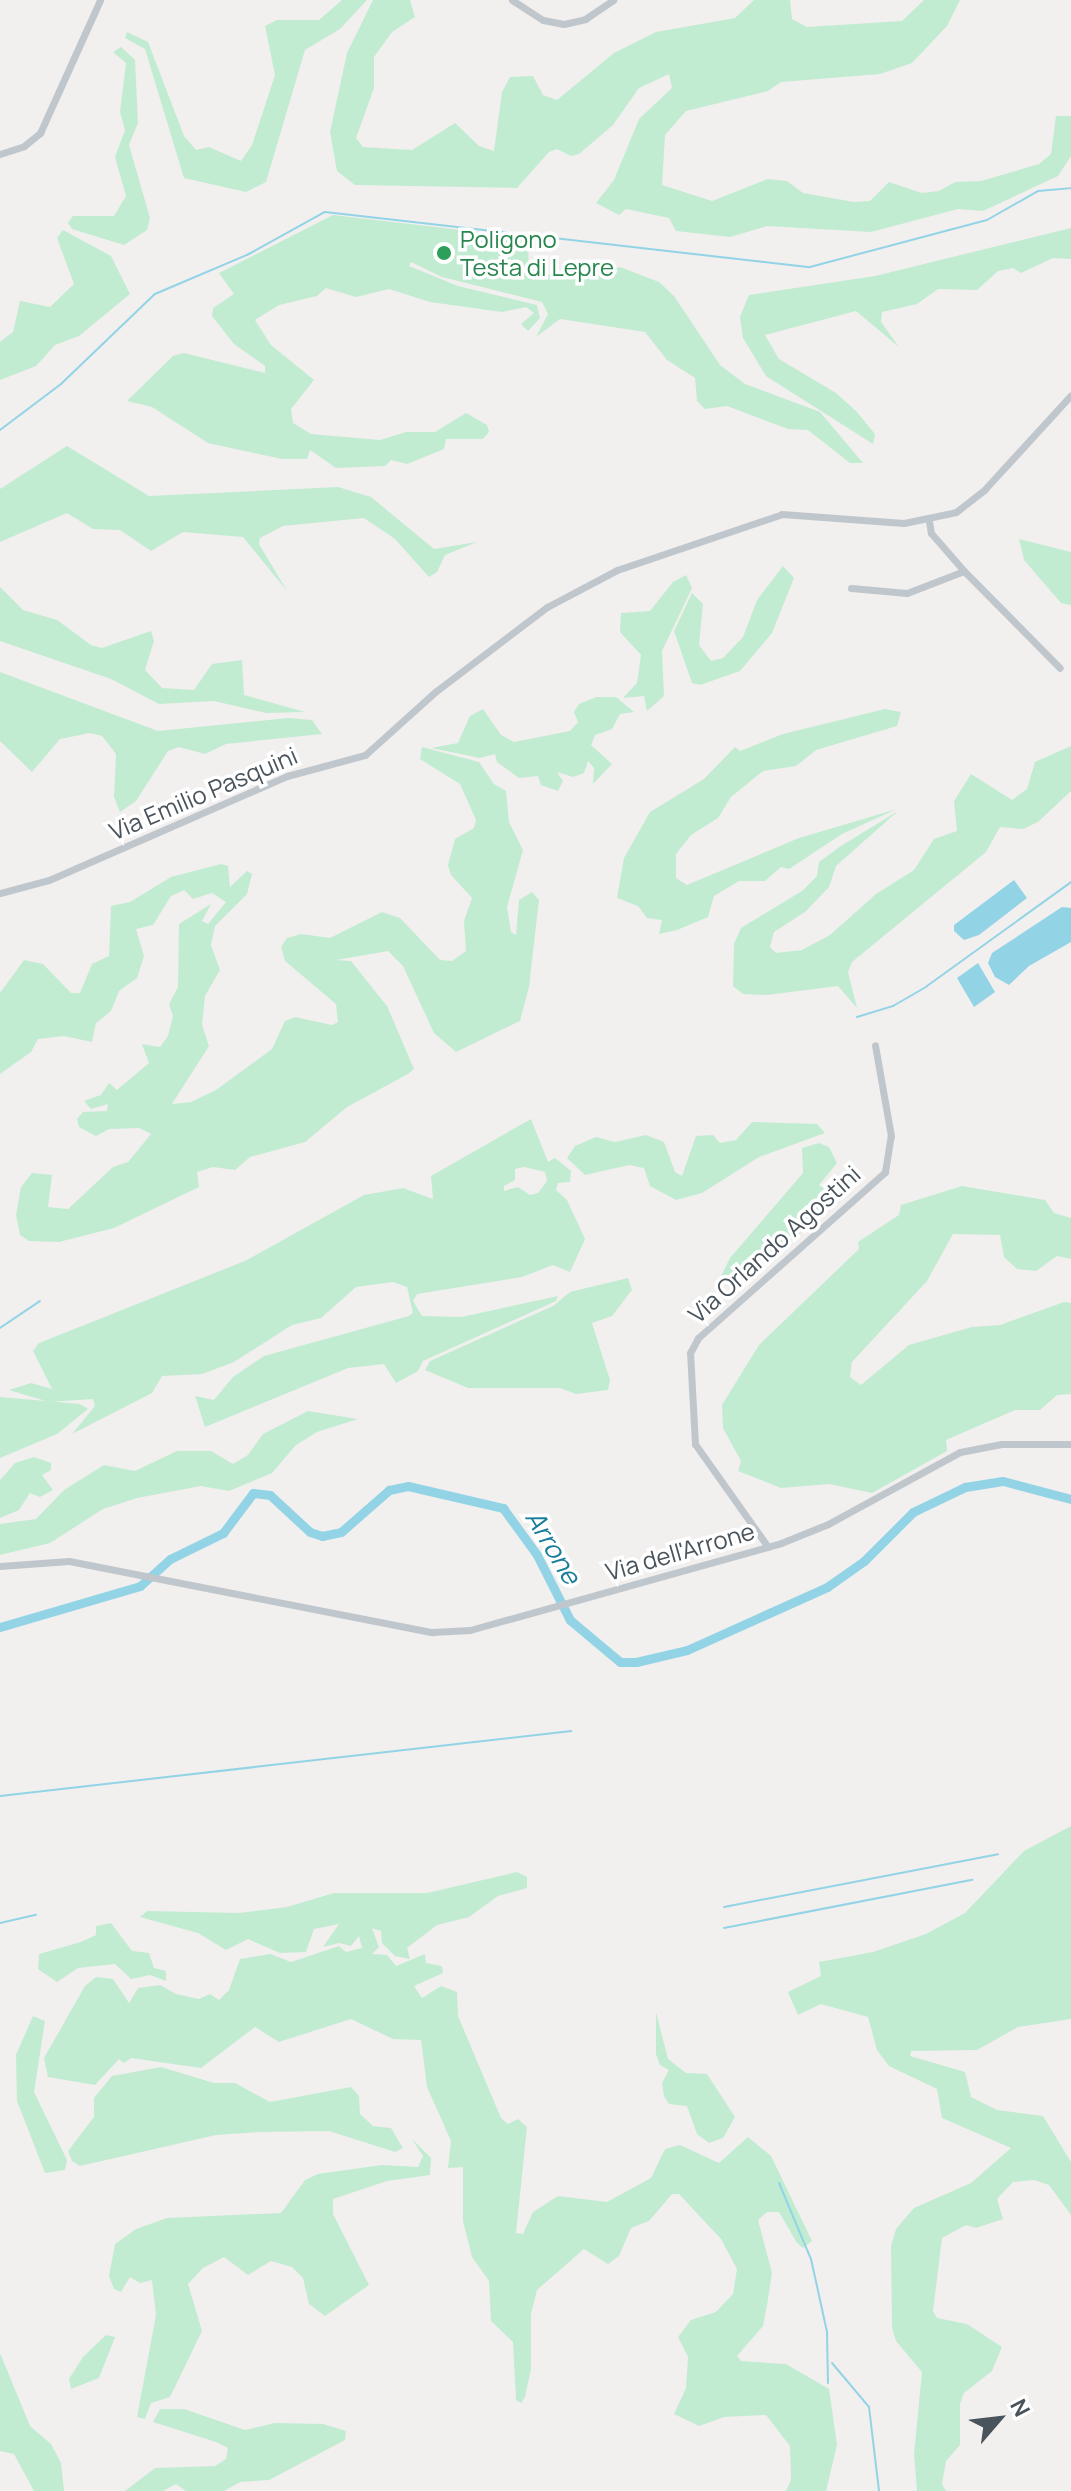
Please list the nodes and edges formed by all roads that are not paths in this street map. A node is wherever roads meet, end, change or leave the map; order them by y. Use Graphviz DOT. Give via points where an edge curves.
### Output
graph roads {
  1 [pos="100,0"];
  2 [pos="512,0"];
  3 [pos="613,0"];
  4 [pos="0,154"];
  5 [pos="1071,395"];
  6 [pos="929,521"];
  7 [pos="964,571"];
  8 [pos="851,588"];
  9 [pos="1060,668"];
  10 [pos="0,893"];
  11 [pos="875,1045"];
  12 [pos="1071,1444"];
  13 [pos="768,1547"];
  14 [pos="0,1566"];
  1 -- 4 [label="street" via="40,133 24,146"];
  2 -- 3 [label="street" via="561,24 585,19"];
  5 -- 6 [label="street, Via Emilio Pasquini" via="976,499"];
  6 -- 7 [label="street" via="931,533"];
  6 -- 10 [label="street, Via Emilio Pasquini" via="782,514 617,570 547,607 435,692 365,755 287,776 49,880"];
  7 -- 8 [label="street" via="907,593"];
  7 -- 9 [label="street"];
  11 -- 13 [label="street, Via Orlando Agostini" via="891,1136 885,1172 698,1338 690,1353 695,1444"];
  12 -- 13 [label="street, Via dell'Arrone" via="1001,1444 960,1452 828,1524"];
  13 -- 14 [label="street, Via dell'Arrone" via="470,1630 432,1632 52,1559"];
}
